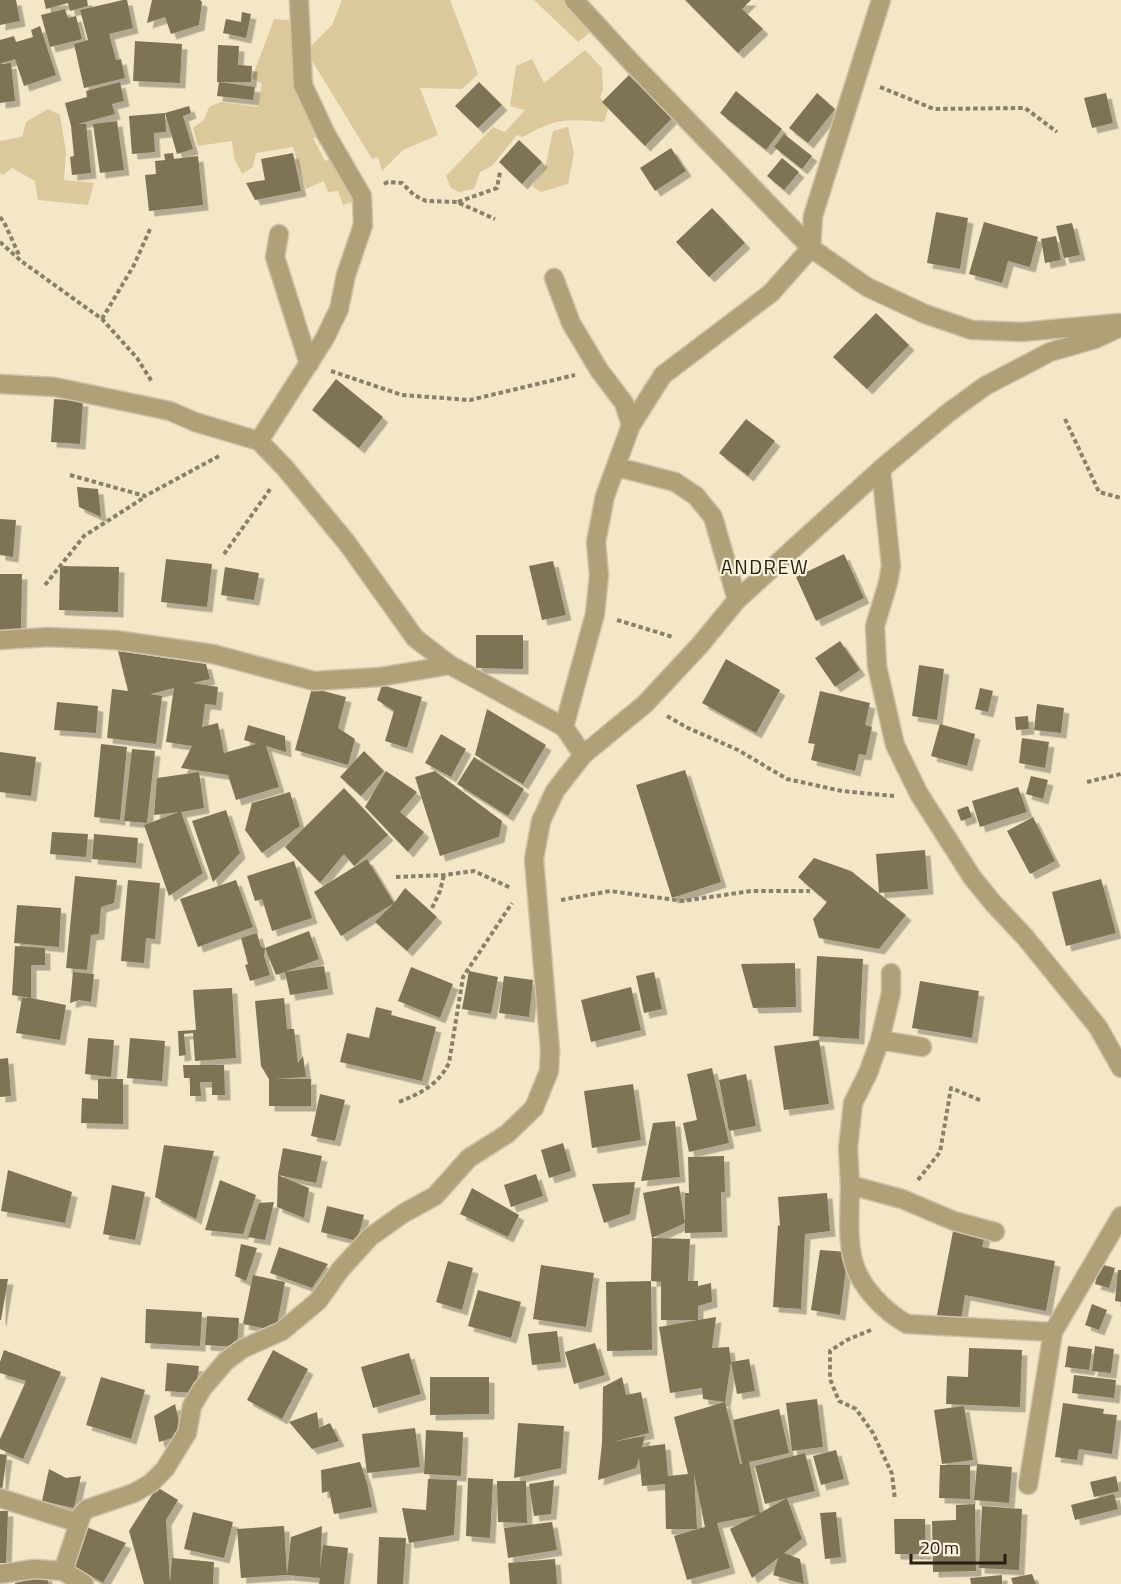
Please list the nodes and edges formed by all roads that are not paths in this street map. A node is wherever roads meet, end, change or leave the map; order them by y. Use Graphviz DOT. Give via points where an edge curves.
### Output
graph roads {
  1 [pos="299,0"];
  2 [pos="574,0"];
  3 [pos="881,0"];
  4 [pos="279,234"];
  5 [pos="811,248"];
  6 [pos="554,278"];
  7 [pos="1121,325"];
  8 [pos="309,364"];
  9 [pos="0,384"];
  10 [pos="631,425"];
  11 [pos="251,439"];
  12 [pos="617,467"];
  13 [pos="882,469"];
  14 [pos="736,600"];
  15 [pos="0,640"];
  16 [pos="450,665"];
  17 [pos="564,727"];
  18 [pos="583,755"];
  19 [pos="891,973"];
  20 [pos="880,1040"];
  21 [pos="922,1047"];
  22 [pos="1121,1068"];
  23 [pos="850,1185"];
  24 [pos="1121,1215"];
  25 [pos="995,1232"];
  26 [pos="1053,1332"];
  27 [pos="1028,1485"];
  28 [pos="0,1498"];
  29 [pos="79,1522"];
  30 [pos="63,1571"];
  31 [pos="0,1574"];
  32 [pos="84,1584"];
  1 -- 8 [label="street" via="303,85 362,196 363,225 339,309"];
  2 -- 5 [label="street"];
  3 -- 5 [label="street" via="813,216"];
  4 -- 8 [label="street" via="275,257"];
  5 -- 7 [label="street" via="867,287 925,314 972,330 1022,332"];
  5 -- 10 [label="street" via="771,293 663,375"];
  6 -- 10 [label="street" via="571,323 624,403"];
  7 -- 13 [label="street" via="1095,339 1050,352 984,386"];
  8 -- 11 [label="street"];
  9 -- 11 [label="street" via="55,387 170,411"];
  10 -- 12 [label="street"];
  11 -- 16 [label="street" via="285,468 347,543 416,638"];
  12 -- 14 [label="street" via="675,482 696,496 713,517"];
  12 -- 17 [label="street" via="605,496 596,542 595,614"];
  13 -- 14 [label="street"];
  13 -- 22 [label="street" via="891,566 875,626 877,666 895,745 919,794 972,877 1098,1027"];
  14 -- 18 [label="street" via="645,704"];
  15 -- 16 [label="street" via="115,640 213,654 314,681 380,677"];
  16 -- 17 [label="street"];
  17 -- 18 [label="street"];
  18 -- 29 [label="street" via="555,790 541,821 534,859 550,1050 549,1071 534,1108 507,1134 469,1158 435,1196 404,1212 370,1237 318,1301 282,1331 226,1361 192,1406 187,1433 165,1469 134,1493 87,1509"];
  19 -- 20 [label="street" via="891,993"];
  20 -- 21 [label="street"];
  20 -- 23 [label="street" via="854,1103 848,1148"];
  23 -- 25 [label="street"];
  23 -- 26 [label="street" via="853,1263 874,1296 897,1319 907,1324"];
  24 -- 26 [label="street"];
  26 -- 27 [label="street"];
  28 -- 29 [label="street"];
  29 -- 30 [label="street"];
  30 -- 31 [label="street" via="34,1569"];
  30 -- 32 [label="street"];
}
